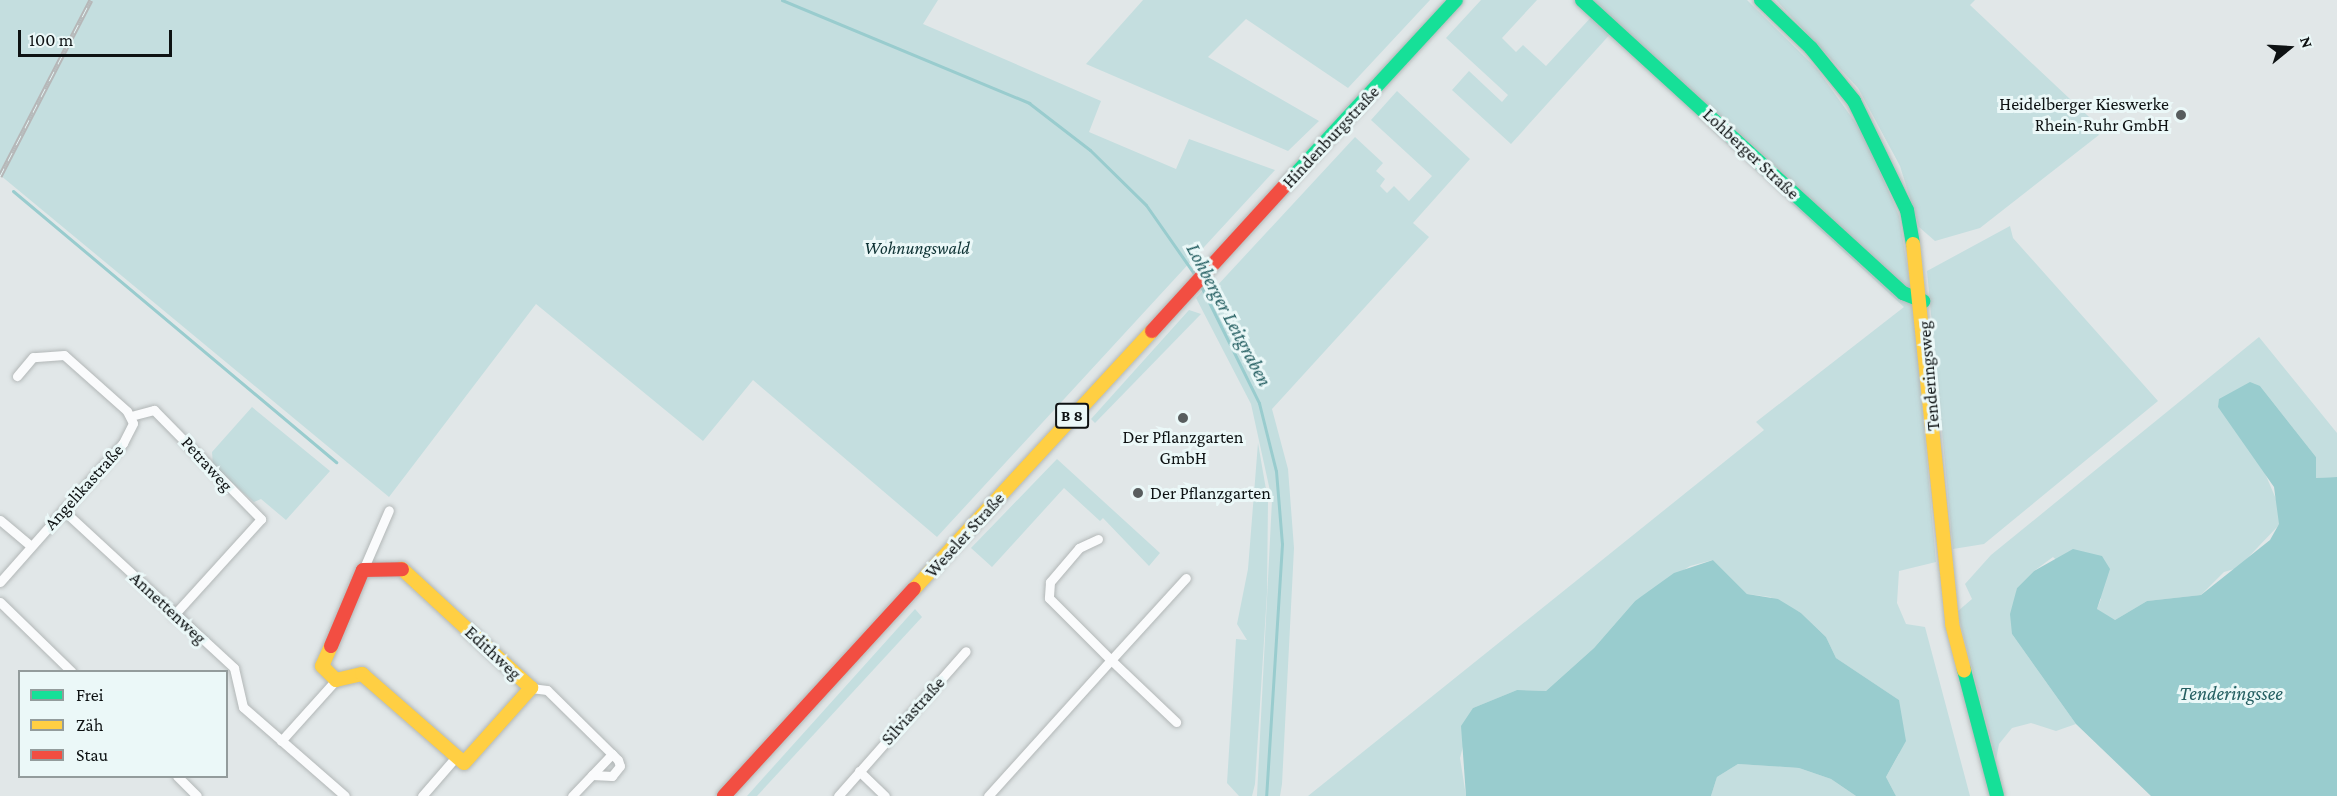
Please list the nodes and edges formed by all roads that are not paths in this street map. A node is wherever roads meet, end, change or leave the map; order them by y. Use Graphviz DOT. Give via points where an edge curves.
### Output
graph roads {
  1 [pos="1456,0"];
  2 [pos="1582,0"];
  3 [pos="1761,0"];
  4 [pos="1205,273"];
  5 [pos="1923,301"];
  6 [pos="17,376"];
  7 [pos="131,416"];
  8 [pos="63,510"];
  9 [pos="389,510"];
  10 [pos="0,520"];
  11 [pos="1098,539"];
  12 [pos="31,546"];
  13 [pos="363,570"];
  14 [pos="1186,578"];
  15 [pos="0,582"];
  16 [pos="0,602"];
  17 [pos="174,615"];
  18 [pos="966,651"];
  19 [pos="1111,660"];
  20 [pos="70,670"];
  21 [pos="336,680"];
  22 [pos="531,688"];
  23 [pos="1176,722"];
  24 [pos="281,741"];
  25 [pos="612,754"];
  26 [pos="454,759"];
  27 [pos="859,771"];
  28 [pos="592,775"];
  29 [pos="178,778"];
  30 [pos="197,796"];
  31 [pos="345,796"];
  32 [pos="422,796"];
  33 [pos="572,796"];
  34 [pos="724,796"];
  35 [pos="838,796"];
  36 [pos="885,796"];
  37 [pos="988,796"];
  38 [pos="1997,796"];
  1 -- 4 [label="street, Hindenburgstraße / B 8"];
  2 -- 5 [label="street, Lohberger Straße" via="1903,293"];
  3 -- 5 [label="street, Tenderingsweg" via="1832,71 1876,139 1907,210"];
  4 -- 34 [label="street, Weseler Straße / B 8"];
  5 -- 38 [label="street, Tenderingsweg" via="1952,624"];
  6 -- 7 [label="street" via="33,357 64,355"];
  7 -- 8 [label="street, Angelikastraße" via="129,434"];
  7 -- 17 [label="street, Petraweg" via="154,410 261,519"];
  8 -- 12 [label="street, Angelikastraße"];
  8 -- 17 [label="street, Annettenweg"];
  9 -- 13 [label="street"];
  10 -- 12 [label="street"];
  11 -- 19 [label="street" via="1079,549 1050,582 1049,598"];
  12 -- 15 [label="street, Angelikastraße"];
  13 -- 21 [label="street" via="322,666"];
  13 -- 22 [label="street, Edithweg" via="402,569"];
  14 -- 19 [label="street"];
  16 -- 20 [label="street"];
  17 -- 24 [label="street, Annettenweg" via="234,668 243,707"];
  18 -- 27 [label="street, Silviastraße"];
  19 -- 23 [label="street"];
  19 -- 37 [label="street"];
  21 -- 24 [label="street"];
  21 -- 26 [label="street" via="362,674"];
  22 -- 25 [label="street" via="547,690"];
  22 -- 26 [label="street, Edithweg" via="464,763"];
  24 -- 31 [label="street, Annettenweg"];
  25 -- 28 [label="street"];
  25 -- 28 [label="street" via="620,766 617,772"];
  26 -- 32 [label="street, Edithweg"];
  27 -- 35 [label="street, Silviastraße"];
  27 -- 36 [label="street"];
  28 -- 33 [label="street"];
  29 -- 30 [label="street"];
}
